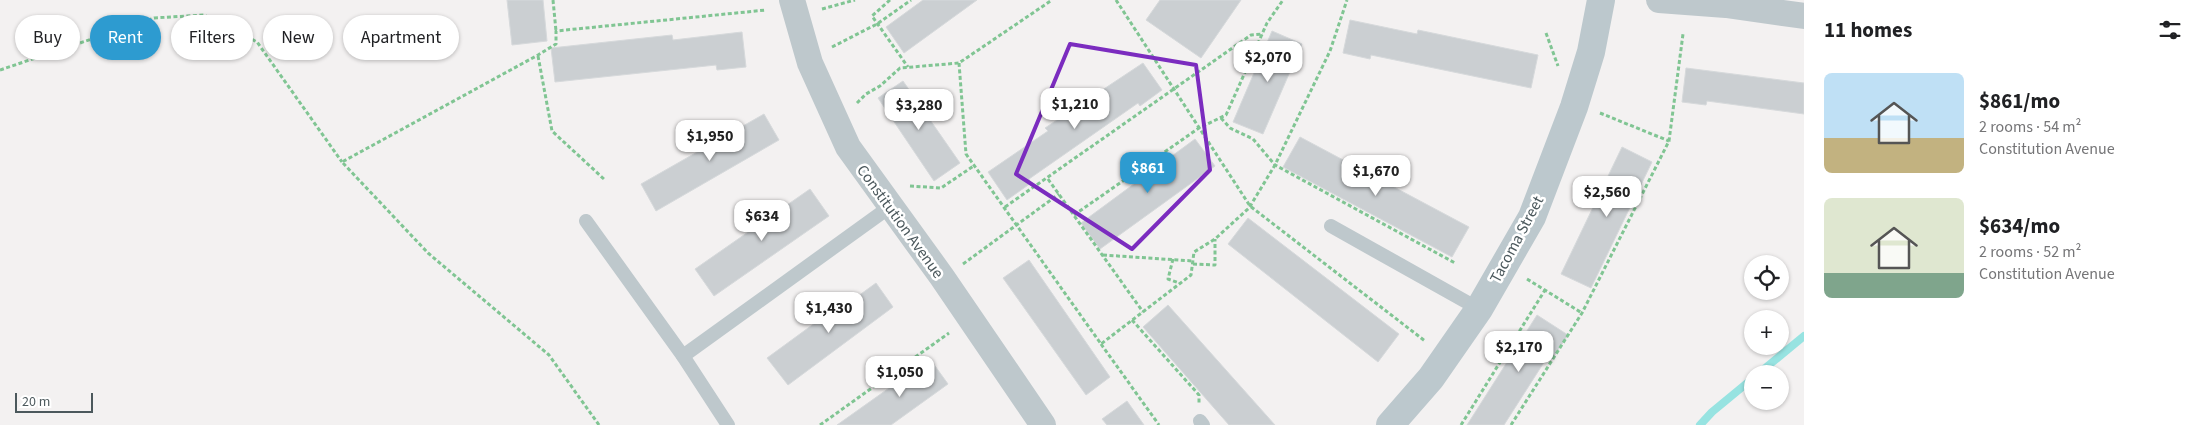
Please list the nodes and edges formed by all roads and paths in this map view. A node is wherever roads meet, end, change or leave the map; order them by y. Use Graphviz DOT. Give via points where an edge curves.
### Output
graph roads {
  1 [pos="553,0"];
  2 [pos="855,0"];
  3 [pos="890,0"];
  4 [pos="911,0"];
  5 [pos="1052,0"];
  6 [pos="1116,0"];
  7 [pos="1283,0"];
  8 [pos="1347,0"];
  9 [pos="1601,0"];
  10 [pos="1659,0"];
  11 [pos="804,5"];
  12 [pos="766,10"];
  13 [pos="1804,16"];
  14 [pos="878,24"];
  15 [pos="556,31"];
  16 [pos="1546,33"];
  17 [pos="1263,34"];
  18 [pos="1683,34"];
  19 [pos="827,49"];
  20 [pos="538,55"];
  21 [pos="959,63"];
  22 [pos="909,68"];
  23 [pos="0,70"];
  24 [pos="1560,71"];
  25 [pos="1173,89"];
  26 [pos="852,108"];
  27 [pos="1600,113"];
  28 [pos="1221,118"];
  29 [pos="1199,128"];
  30 [pos="1669,141"];
  31 [pos="342,162"];
  32 [pos="975,165"];
  33 [pos="1275,165"];
  34 [pos="1048,179"];
  35 [pos="605,180"];
  36 [pos="1059,194"];
  37 [pos="899,196"];
  38 [pos="1250,206"];
  39 [pos="1005,208"];
  40 [pos="1074,215"];
  41 [pos="586,222"];
  42 [pos="1018,225"];
  43 [pos="1331,226"];
  44 [pos="1215,239"];
  45 [pos="1102,255"];
  46 [pos="1173,259"];
  47 [pos="1193,262"];
  48 [pos="1455,262"];
  49 [pos="962,265"];
  50 [pos="1526,279"];
  51 [pos="1180,284"];
  52 [pos="1545,290"];
  53 [pos="1478,309"];
  54 [pos="1143,312"];
  55 [pos="1582,313"];
  56 [pos="1132,320"];
  57 [pos="949,333"];
  58 [pos="1425,342"];
  59 [pos="1101,344"];
  60 [pos="682,356"];
  61 [pos="1202,423"];
  62 [pos="599,425"];
  63 [pos="728,425"];
  64 [pos="820,425"];
  65 [pos="1043,425"];
  66 [pos="1159,425"];
  67 [pos="1390,425"];
  68 [pos="1460,425"];
  69 [pos="1511,425"];
  1 -- 15 [label="path"];
  2 -- 11 [label="path"];
  3 -- 14 [label="path" via="872,16"];
  4 -- 14 [label="path"];
  5 -- 21 [label="path"];
  6 -- 25 [label="path"];
  7 -- 17 [label="path"];
  8 -- 33 [label="path" via="1330,51"];
  9 -- 53 [label="street, Tacoma Street" via="1591,52 1574,107 1532,217"];
  10 -- 13 [label="street"];
  11 -- 37 [label="street, Constitution Avenue" via="810,63 848,147"];
  12 -- 15 [label="path"];
  14 -- 19 [label="path"];
  14 -- 22 [label="path"];
  15 -- 20 [label="path" via="556,44"];
  16 -- 24 [label="path"];
  17 -- 25 [label="path" via="1250,36"];
  17 -- 28 [label="path" via="1226,115"];
  18 -- 30 [label="path"];
  20 -- 31 [label="path"];
  20 -- 35 [label="path" via="552,131"];
  21 -- 22 [label="path"];
  21 -- 32 [label="path" via="966,154"];
  22 -- 26 [label="path" via="900,68"];
  23 -- 31 [label="path" via="154,18 204,15 257,42"];
  25 -- 29 [label="path"];
  25 -- 34 [label="path"];
  27 -- 30 [label="path"];
  28 -- 29 [label="path"];
  28 -- 33 [label="path" via="1230,128 1253,139"];
  29 -- 38 [label="path"];
  29 -- 40 [label="path"];
  30 -- 55 [label="path"];
  31 -- 62 [label="path" via="428,253 548,354"];
  32 -- 37 [label="path" via="941,188"];
  32 -- 39 [label="path"];
  33 -- 38 [label="path"];
  33 -- 48 [label="path"];
  34 -- 36 [label="path"];
  34 -- 39 [label="path"];
  36 -- 40 [label="path"];
  36 -- 42 [label="path"];
  37 -- 60 [label="lane"];
  37 -- 65 [label="street, Constitution Avenue" via="942,277"];
  38 -- 44 [label="path"];
  38 -- 58 [label="path"];
  39 -- 42 [label="path"];
  40 -- 45 [label="path"];
  41 -- 60 [label="lane"];
  42 -- 49 [label="path"];
  42 -- 59 [label="path"];
  43 -- 53 [label="lane"];
  44 -- 47 [label="path" via="1194,252"];
  44 -- 47 [label="path" via="1215,265"];
  45 -- 46 [label="path"];
  45 -- 54 [label="path"];
  46 -- 47 [label="path"];
  46 -- 51 [label="path" via="1168,279"];
  47 -- 51 [label="path" via="1191,275"];
  50 -- 52 [label="path"];
  51 -- 54 [label="path"];
  52 -- 55 [label="path"];
  52 -- 68 [label="path"];
  53 -- 67 [label="street, Tacoma Street" via="1431,378"];
  54 -- 56 [label="path"];
  55 -- 69 [label="path"];
  56 -- 59 [label="path"];
  56 -- 61 [label="path" via="1198,395"];
  57 -- 64 [label="path"];
  59 -- 66 [label="path"];
  60 -- 63 [label="lane"];
}
